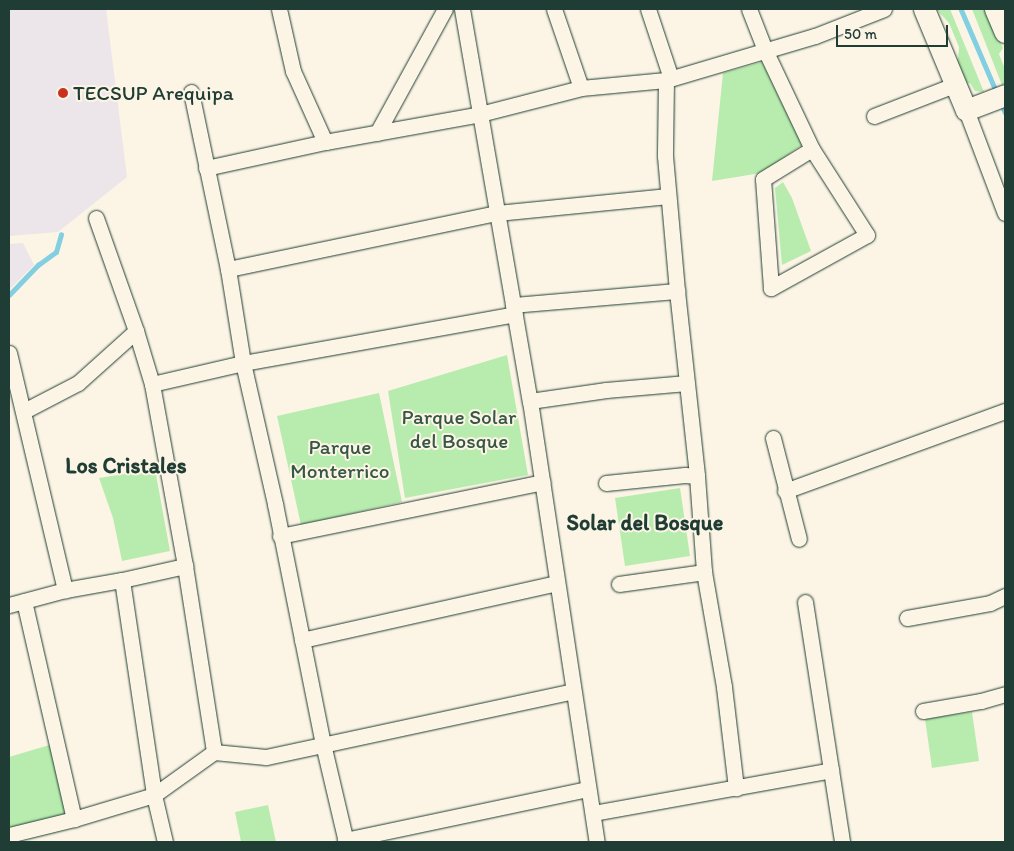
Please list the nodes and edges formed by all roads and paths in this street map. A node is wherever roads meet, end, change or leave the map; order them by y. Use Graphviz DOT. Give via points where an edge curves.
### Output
graph roads {
  1 [pos="279,9"];
  2 [pos="445,9"];
  3 [pos="462,9"];
  4 [pos="554,9"];
  5 [pos="648,9"];
  6 [pos="749,9"];
  7 [pos="884,9"];
  8 [pos="924,9"];
  9 [pos="995,9"];
  10 [pos="1005,32"];
  11 [pos="765,50"];
  12 [pos="669,79"];
  13 [pos="954,85"];
  14 [pos="581,88"];
  15 [pos="191,92"];
  16 [pos="1005,95"];
  17 [pos="971,108"];
  18 [pos="480,114"];
  19 [pos="874,116"];
  20 [pos="377,133"];
  21 [pos="325,142"];
  22 [pos="812,149"];
  23 [pos="206,168"];
  24 [pos="668,196"];
  25 [pos="497,213"];
  26 [pos="1005,213"];
  27 [pos="96,218"];
  28 [pos="228,269"];
  29 [pos="677,291"];
  30 [pos="514,310"];
  31 [pos="136,331"];
  32 [pos="9,353"];
  33 [pos="243,363"];
  34 [pos="687,382"];
  35 [pos="152,384"];
  36 [pos="530,401"];
  37 [pos="24,411"];
  38 [pos="1005,411"];
  39 [pos="773,438"];
  40 [pos="698,476"];
  41 [pos="542,482"];
  42 [pos="606,483"];
  43 [pos="785,491"];
  44 [pos="280,536"];
  45 [pos="799,539"];
  46 [pos="185,566"];
  47 [pos="704,572"];
  48 [pos="122,580"];
  49 [pos="556,583"];
  50 [pos="619,584"];
  51 [pos="65,590"];
  52 [pos="1005,596"];
  53 [pos="24,601"];
  54 [pos="805,602"];
  55 [pos="9,605"];
  56 [pos="907,618"];
  57 [pos="302,640"];
  58 [pos="573,691"];
  59 [pos="1005,694"];
  60 [pos="923,711"];
  61 [pos="323,744"];
  62 [pos="214,752"];
  63 [pos="831,770"];
  64 [pos="736,788"];
  65 [pos="588,789"];
  66 [pos="154,795"];
  67 [pos="593,812"];
  68 [pos="74,819"];
  69 [pos="9,835"];
  70 [pos="346,841"];
  71 [pos="165,842"];
  72 [pos="597,842"];
  73 [pos="842,842"];
  1 -- 21 [label="street" via="293,71"];
  2 -- 20 [label="street"];
  3 -- 18 [label="street"];
  4 -- 14 [label="street"];
  5 -- 12 [label="street"];
  6 -- 11 [label="street"];
  7 -- 11 [label="street" via="814,36"];
  8 -- 13 [label="street"];
  9 -- 10 [label="street"];
  11 -- 12 [label="street"];
  11 -- 22 [label="street"];
  12 -- 14 [label="street"];
  12 -- 24 [label="street" via="665,156"];
  13 -- 17 [label="street"];
  13 -- 19 [label="street"];
  14 -- 18 [label="street"];
  15 -- 23 [label="street"];
  16 -- 17 [label="street"];
  17 -- 26 [label="street"];
  18 -- 20 [label="street"];
  18 -- 25 [label="street"];
  20 -- 21 [label="street"];
  21 -- 23 [label="street"];
  22 -- 22 [label="street" via="867,235 771,288 763,179"];
  23 -- 28 [label="street"];
  24 -- 25 [label="street"];
  24 -- 29 [label="street"];
  25 -- 28 [label="street"];
  25 -- 30 [label="street"];
  27 -- 31 [label="street"];
  28 -- 33 [label="street"];
  29 -- 30 [label="street"];
  29 -- 34 [label="street"];
  30 -- 33 [label="street"];
  30 -- 36 [label="street"];
  31 -- 35 [label="street"];
  31 -- 37 [label="street" via="78,383"];
  32 -- 37 [label="street"];
  33 -- 35 [label="street"];
  33 -- 44 [label="street" via="276,504"];
  34 -- 36 [label="street"];
  34 -- 40 [label="street"];
  35 -- 46 [label="street"];
  36 -- 41 [label="street"];
  37 -- 51 [label="street"];
  38 -- 43 [label="street"];
  39 -- 43 [label="street"];
  40 -- 42 [label="street"];
  40 -- 47 [label="street"];
  41 -- 44 [label="street"];
  41 -- 49 [label="street"];
  43 -- 45 [label="street"];
  44 -- 57 [label="street"];
  46 -- 48 [label="street"];
  46 -- 62 [label="street"];
  47 -- 50 [label="street"];
  47 -- 64 [label="street" via="724,687"];
  48 -- 51 [label="street"];
  48 -- 66 [label="street"];
  49 -- 57 [label="street"];
  49 -- 58 [label="street"];
  51 -- 53 [label="street"];
  52 -- 56 [label="street" via="990,603"];
  53 -- 55 [label="street"];
  53 -- 68 [label="street"];
  54 -- 63 [label="street"];
  57 -- 61 [label="street"];
  58 -- 61 [label="street"];
  58 -- 65 [label="street"];
  59 -- 60 [label="street"];
  61 -- 62 [label="street" via="266,757"];
  61 -- 70 [label="street"];
  62 -- 66 [label="street"];
  63 -- 64 [label="street"];
  63 -- 73 [label="street"];
  64 -- 67 [label="street"];
  65 -- 67 [label="street"];
  65 -- 70 [label="street"];
  66 -- 68 [label="street"];
  66 -- 71 [label="street"];
  67 -- 72 [label="street"];
  68 -- 69 [label="street"];
}
